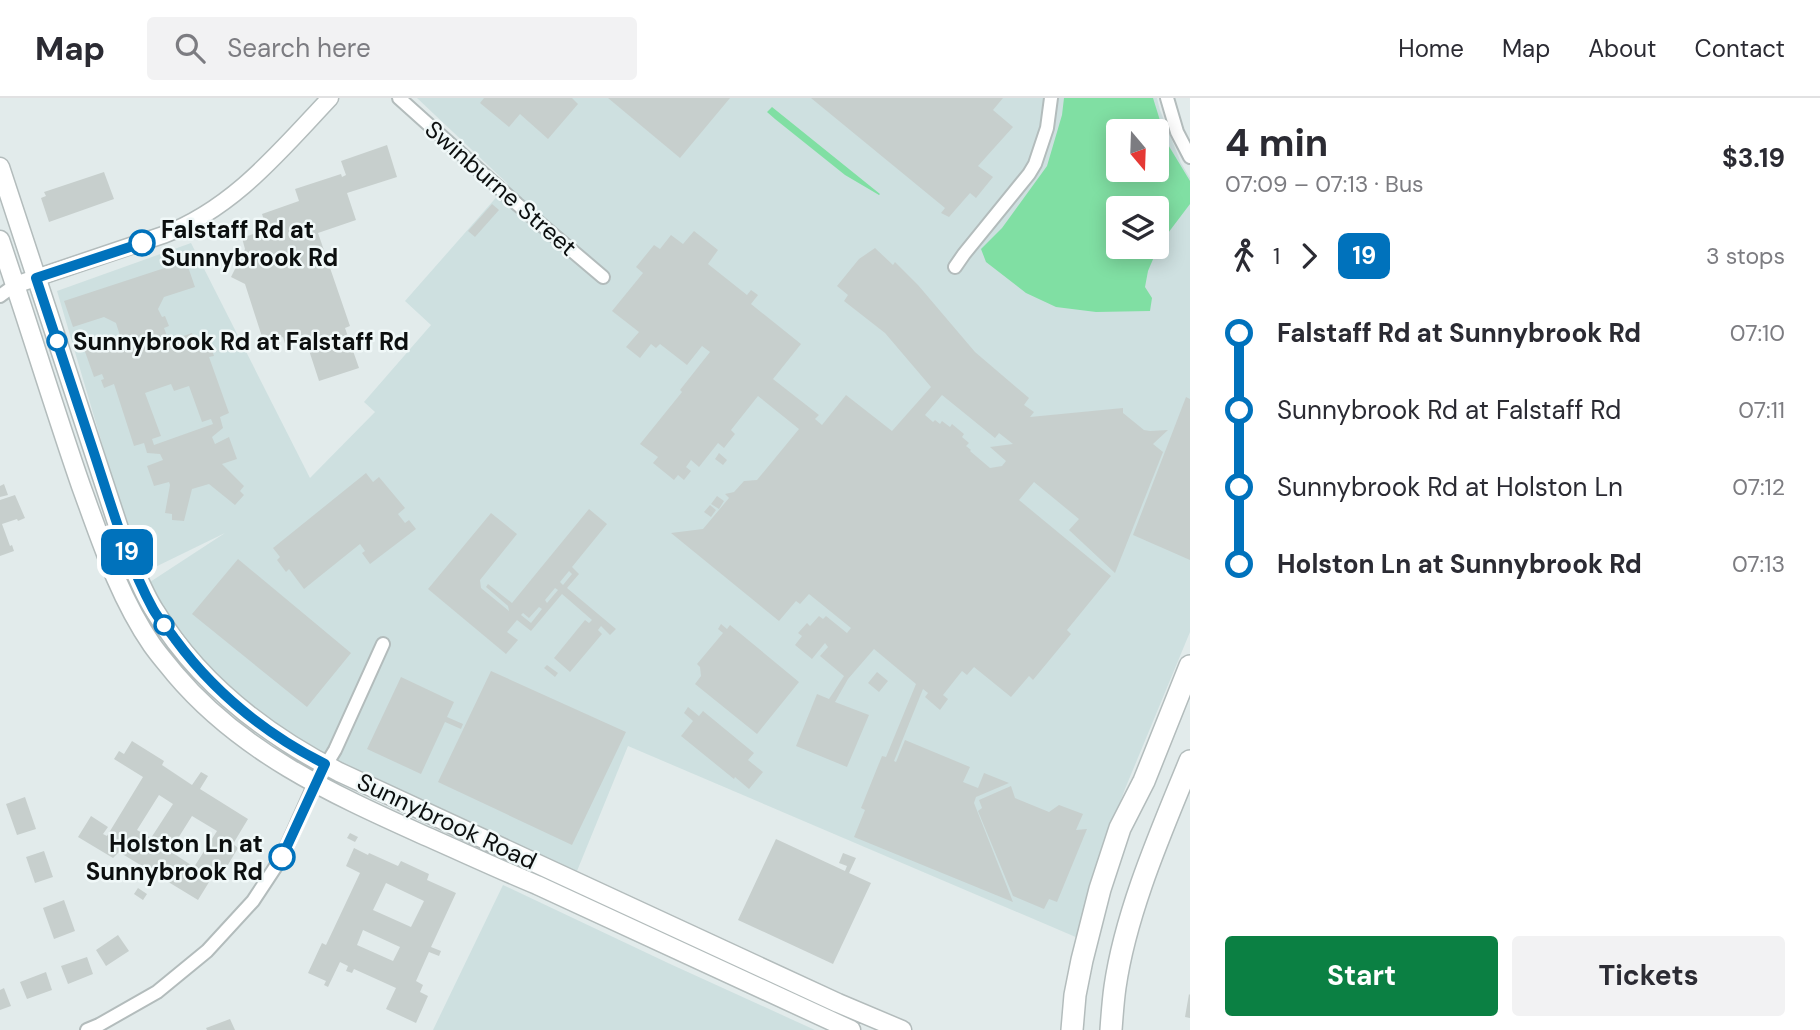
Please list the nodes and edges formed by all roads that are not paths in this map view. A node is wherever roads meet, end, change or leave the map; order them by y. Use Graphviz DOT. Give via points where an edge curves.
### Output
graph roads {
  1 [pos="330,98"];
  2 [pos="399,98"];
  3 [pos="1051,98"];
  4 [pos="1167,98"];
  5 [pos="1190,157"];
  6 [pos="0,167"];
  7 [pos="0,240"];
  8 [pos="955,267"];
  9 [pos="603,277"];
  10 [pos="36,278"];
  11 [pos="7,284"];
  12 [pos="0,296"];
  13 [pos="383,645"];
  14 [pos="1190,666"];
  15 [pos="1190,761"];
  16 [pos="325,764"];
  17 [pos="315,783"];
  18 [pos="574,880"];
  19 [pos="537,885"];
  20 [pos="87,1030"];
  21 [pos="851,1030"];
  22 [pos="902,1030"];
  23 [pos="1072,1030"];
  24 [pos="1111,1030"];
  1 -- 10 [label="street" via="260,173 216,208 174,231"];
  2 -- 9 [label="street, Swinburne Street"];
  3 -- 8 [label="street" via="1035,164"];
  4 -- 5 [label="street"];
  6 -- 10 [label="main road, Sunnybrook Road"];
  7 -- 11 [label="main road, Sunnybrook Road"];
  10 -- 11 [label="street"];
  10 -- 16 [label="main road, Sunnybrook Road" via="127,553 154,611 219,690 276,736"];
  11 -- 12 [label="street"];
  11 -- 17 [label="main road, Sunnybrook Road" via="133,616 154,648 209,709 237,734"];
  13 -- 16 [label="street"];
  14 -- 23 [label="main road" via="1120,828 1100,889 1075,995"];
  15 -- 24 [label="main road" via="1130,921 1115,986"];
  16 -- 17 [label="street"];
  16 -- 18 [label="main road, Sunnybrook Road"];
  17 -- 19 [label="main road, Sunnybrook Road"];
  17 -- 20 [label="street" via="282,857 223,935 157,992"];
  18 -- 19 [label="main road" via="546,878"];
  18 -- 22 [label="main road, Sunnybrook Road"];
  19 -- 21 [label="main road, Sunnybrook Road"];
}
